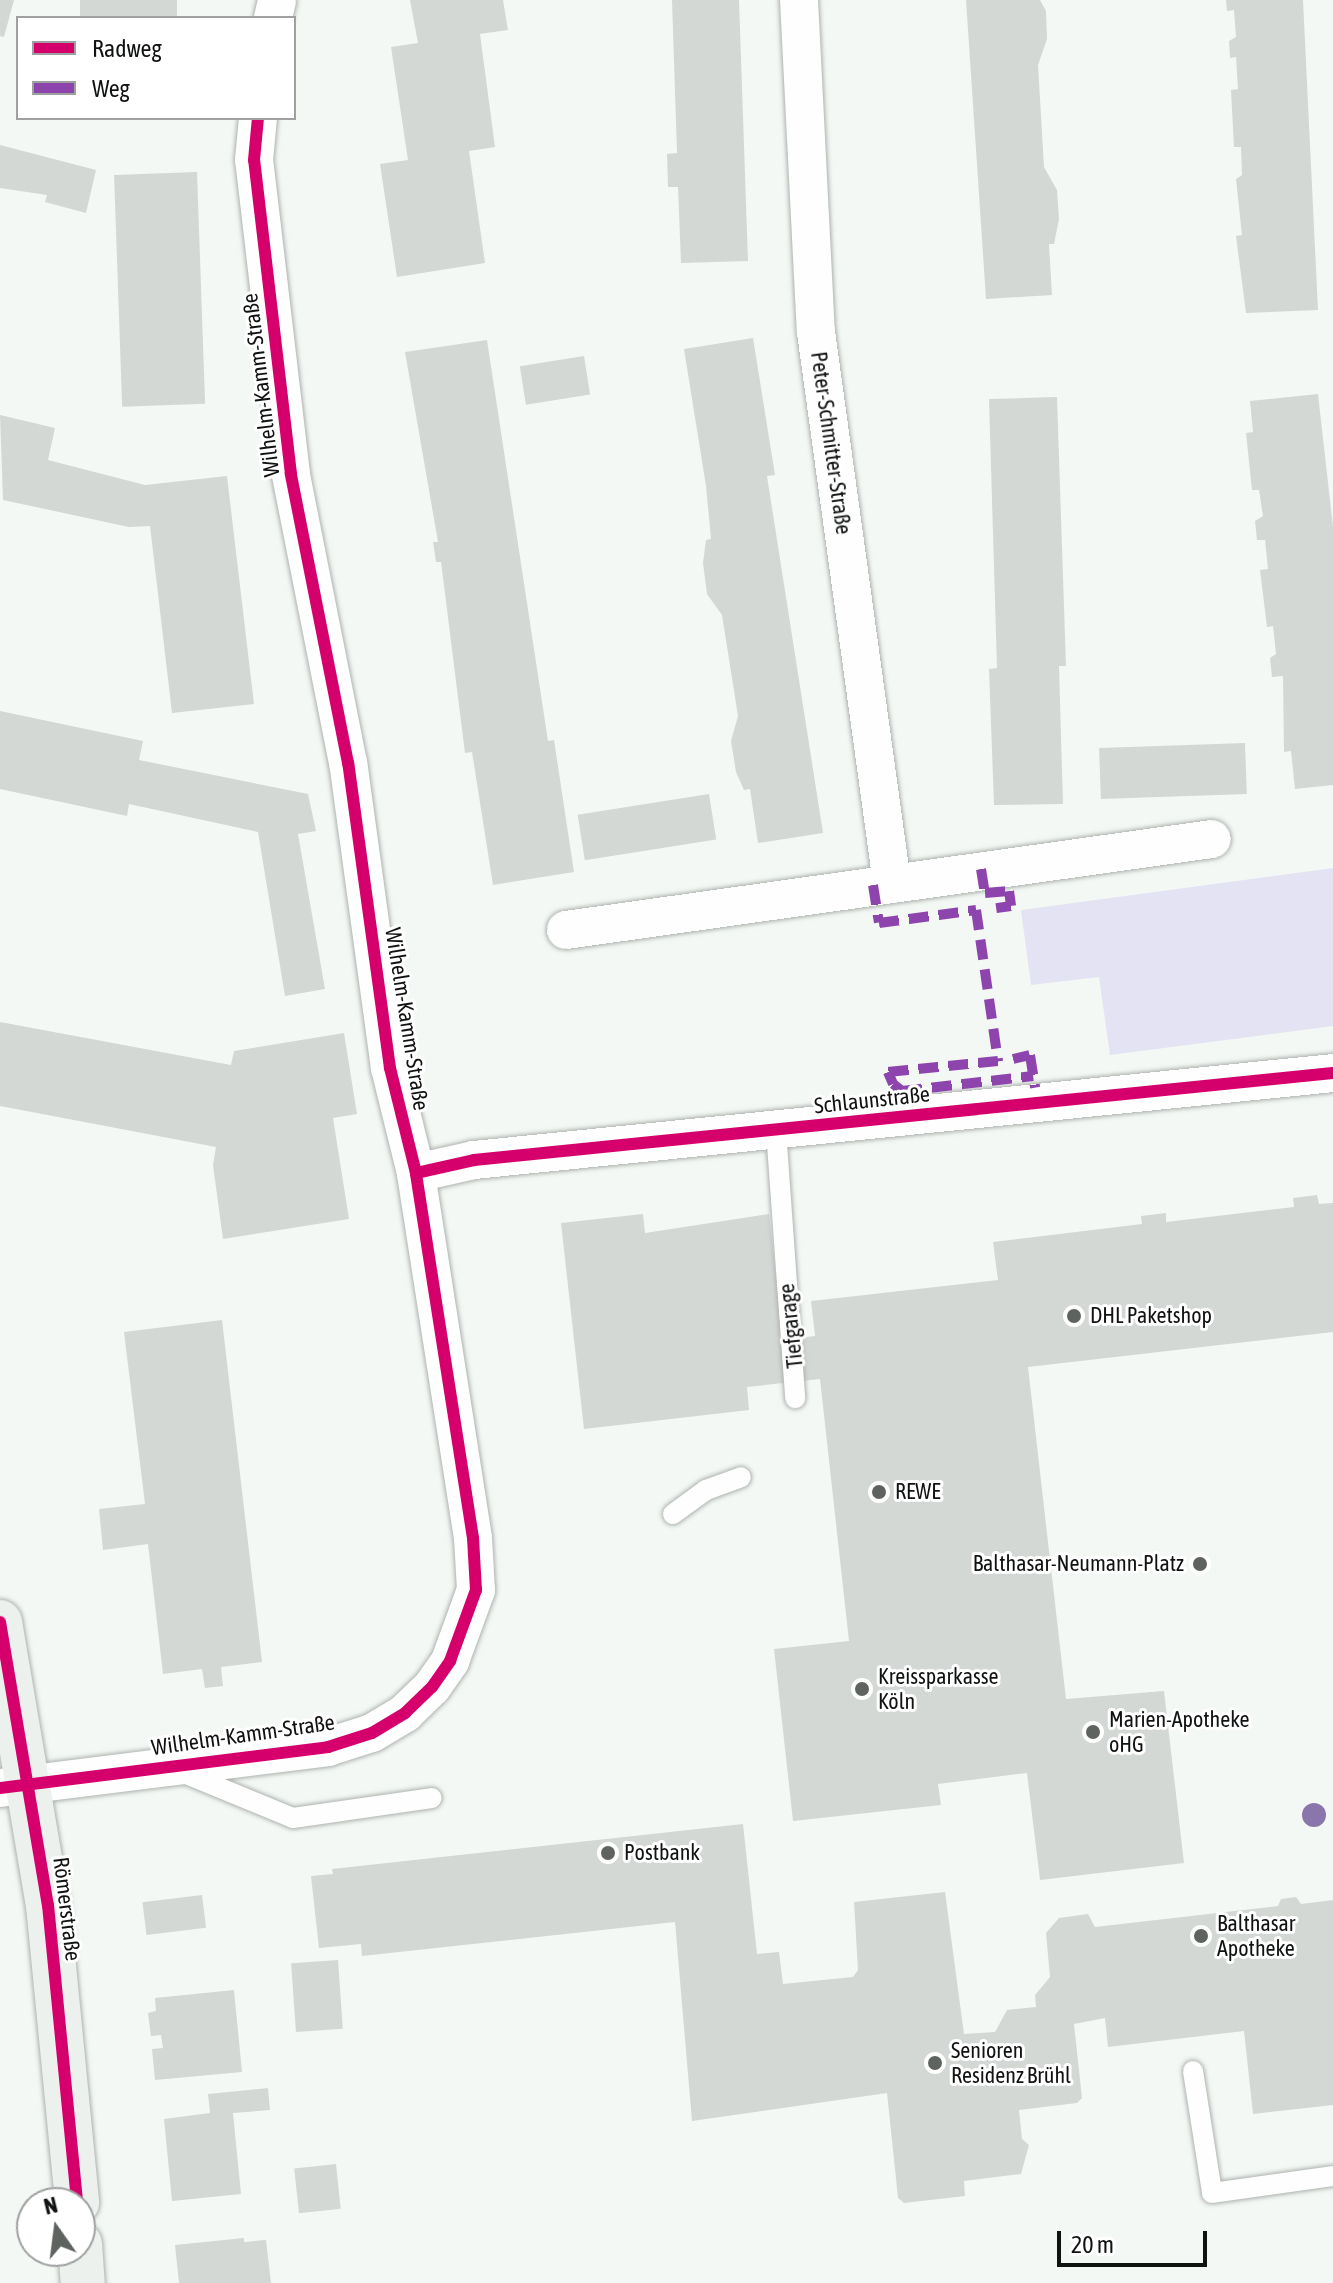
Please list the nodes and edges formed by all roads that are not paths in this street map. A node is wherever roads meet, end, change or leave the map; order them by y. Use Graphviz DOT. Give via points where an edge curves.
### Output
graph roads {
  1 [pos="799,0"];
  2 [pos="258,120"];
  3 [pos="1212,839"];
  4 [pos="892,883"];
  5 [pos="566,930"];
  6 [pos="1333,1073"];
  7 [pos="776,1130"];
  8 [pos="416,1173"];
  9 [pos="795,1398"];
  10 [pos="741,1477"];
  11 [pos="673,1514"];
  12 [pos="0,1622"];
  13 [pos="168,1767"];
  14 [pos="14,1785"];
  15 [pos="432,1798"];
  16 [pos="1193,2071"];
  17 [pos="1333,2176"];
  18 [pos="75,2187"];
  1 -- 4 [label="street, Peter-Schmitter-Straße" via="816,332"];
  2 -- 8 [label="street, Wilhelm-Kamm-Straße" via="254,160 291,474 348,763 390,1068"];
  3 -- 4 [label="street"];
  4 -- 5 [label="street"];
  6 -- 7 [label="street, Schlaunstraße"];
  7 -- 8 [label="street, Schlaunstraße" via="474,1160"];
  7 -- 9 [label="lane, Tiefgarage"];
  8 -- 13 [label="street, Wilhelm-Kamm-Straße" via="473,1538 476,1590 468,1619 432,1687 405,1713 372,1733 328,1747"];
  10 -- 11 [label="lane" via="706,1490"];
  12 -- 14 [label="main road, Römerstraße"];
  13 -- 14 [label="street, Wilhelm-Kamm-Straße"];
  13 -- 15 [label="lane" via="293,1818"];
  14 -- 18 [label="main road, Römerstraße" via="49,1916"];
  16 -- 17 [label="lane" via="1212,2193"];
}
